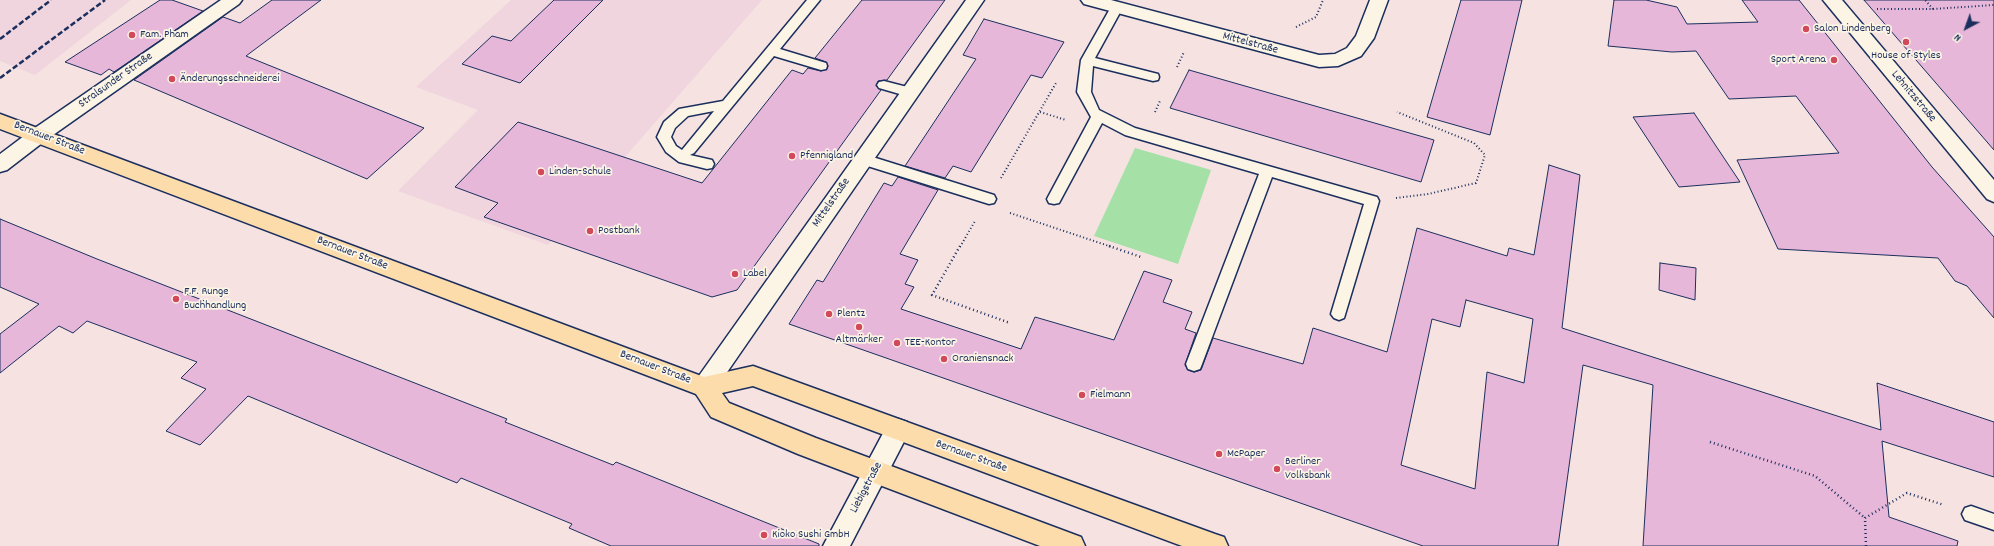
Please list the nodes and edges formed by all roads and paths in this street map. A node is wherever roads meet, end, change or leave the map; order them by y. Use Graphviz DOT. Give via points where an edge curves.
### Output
graph roads {
  1 [pos="233,0"];
  2 [pos="814,0"];
  3 [pos="975,0"];
  4 [pos="1090,0"];
  5 [pos="1379,0"];
  6 [pos="1832,0"];
  7 [pos="1925,0"];
  8 [pos="1994,5"];
  9 [pos="1117,7"];
  10 [pos="1874,9"];
  11 [pos="1933,9"];
  12 [pos="771,51"];
  13 [pos="1087,60"];
  14 [pos="821,66"];
  15 [pos="1153,78"];
  16 [pos="884,85"];
  17 [pos="910,92"];
  18 [pos="726,105"];
  19 [pos="1397,112"];
  20 [pos="1099,115"];
  21 [pos="0,121"];
  22 [pos="39,135"];
  23 [pos="689,150"];
  24 [pos="863,159"];
  25 [pos="707,164"];
  26 [pos="0,165"];
  27 [pos="1267,171"];
  28 [pos="1994,194"];
  29 [pos="989,199"];
  30 [pos="1054,199"];
  31 [pos="1372,201"];
  32 [pos="1008,212"];
  33 [pos="1141,257"];
  34 [pos="1339,314"];
  35 [pos="1194,364"];
  36 [pos="704,387"];
  37 [pos="898,430"];
  38 [pos="1710,442"];
  39 [pos="875,472"];
  40 [pos="1971,514"];
  41 [pos="1865,518"];
  42 [pos="1994,522"];
  43 [pos="836,546"];
  44 [pos="1072,546"];
  45 [pos="1215,546"];
  46 [pos="1866,546"];
  1 -- 22 [label="street, Stralsunder Straße"];
  2 -- 12 [label="lane"];
  3 -- 17 [label="street, Mittelstraße"];
  4 -- 9 [label="street, Mittelstraße"];
  5 -- 9 [label="street, Mittelstraße" via="1365,38 1354,52 1338,60 1319,62"];
  6 -- 28 [label="street, Lehnitzstraße"];
  7 -- 11 [label="path"];
  8 -- 11 [label="path"];
  9 -- 13 [label="lane"];
  10 -- 11 [label="path"];
  12 -- 14 [label="lane"];
  12 -- 18 [label="lane"];
  13 -- 15 [label="lane"];
  13 -- 20 [label="lane" via="1084,92 1094,113"];
  16 -- 17 [label="lane"];
  17 -- 24 [label="street, Mittelstraße"];
  18 -- 23 [label="lane"];
  18 -- 25 [label="lane" via="684,112 669,125 664,138 671,149 684,158"];
  19 -- 31 [label="path" via="1474,143 1485,156 1476,183 1428,194"];
  20 -- 27 [label="lane" via="1130,132"];
  20 -- 30 [label="lane"];
  21 -- 22 [label="main road, Bernauer Straße"];
  22 -- 26 [label="street, Stralsunder Straße"];
  22 -- 36 [label="main road, Bernauer Straße"];
  24 -- 29 [label="lane"];
  24 -- 36 [label="street, Mittelstraße"];
  27 -- 31 [label="lane"];
  27 -- 35 [label="lane"];
  31 -- 34 [label="lane"];
  32 -- 33 [label="path"];
  36 -- 37 [label="main road, Bernauer Straße" via="753,376"];
  36 -- 39 [label="main road, Bernauer Straße" via="720,410"];
  37 -- 39 [label="street, Liebigstraße"];
  37 -- 45 [label="main road, Bernauer Straße"];
  38 -- 41 [label="path" via="1815,476"];
  39 -- 43 [label="street, Liebigstraße"];
  39 -- 44 [label="main road, Bernauer Straße"];
  40 -- 41 [label="path" via="1907,493"];
  40 -- 42 [label="lane"];
  41 -- 46 [label="path"];
}
